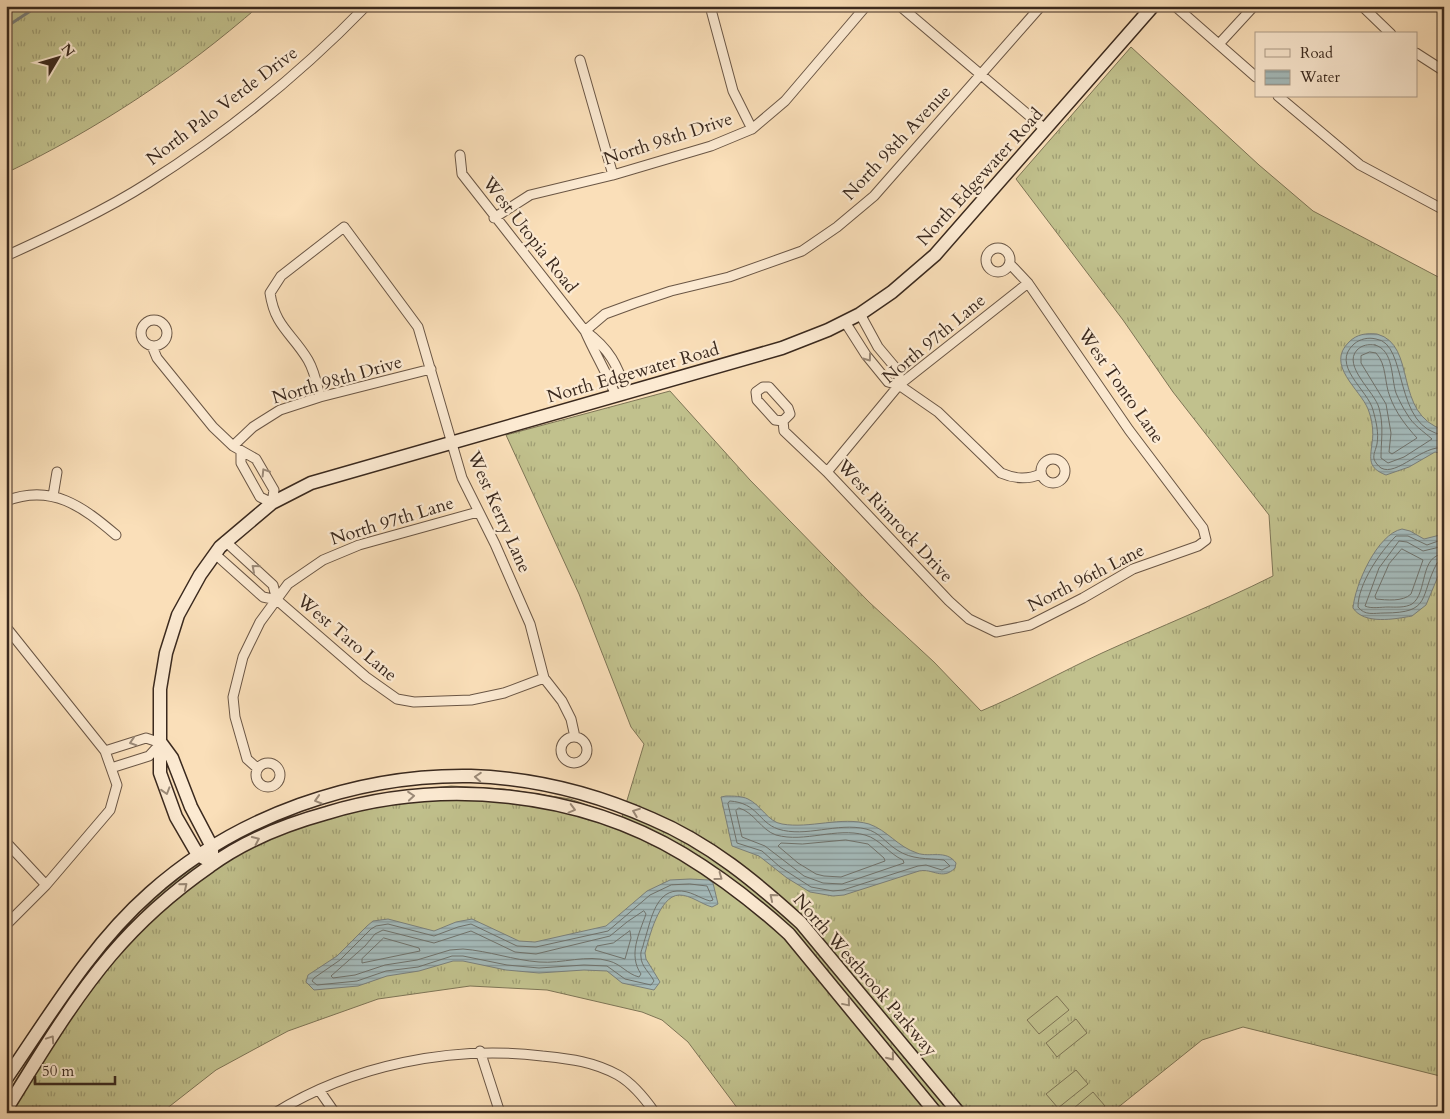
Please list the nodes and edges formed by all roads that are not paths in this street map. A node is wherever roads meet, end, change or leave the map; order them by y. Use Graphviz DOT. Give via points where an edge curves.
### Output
graph roads {
  1 [pos="366,6"];
  2 [pos="710,6"];
  3 [pos="866,6"];
  4 [pos="900,6"];
  5 [pos="1041,6"];
  6 [pos="1153,6"];
  7 [pos="1174,6"];
  8 [pos="1254,6"];
  9 [pos="1362,6"];
  10 [pos="1389,32"];
  11 [pos="1220,44"];
  12 [pos="1418,53"];
  13 [pos="580,60"];
  14 [pos="1444,71"];
  15 [pos="982,74"];
  16 [pos="1255,75"];
  17 [pos="1280,98"];
  18 [pos="752,129"];
  19 [pos="1046,130"];
  20 [pos="460,155"];
  21 [pos="613,175"];
  22 [pos="1444,210"];
  23 [pos="494,218"];
  24 [pos="6,256"];
  25 [pos="1010,264"];
  26 [pos="1028,283"];
  27 [pos="860,314"];
  28 [pos="845,322"];
  29 [pos="585,331"];
  30 [pos="152,346"];
  31 [pos="431,370"];
  32 [pos="899,385"];
  33 [pos="622,394"];
  34 [pos="320,398"];
  35 [pos="783,421"];
  36 [pos="451,442"];
  37 [pos="232,446"];
  38 [pos="241,451"];
  39 [pos="58,472"];
  40 [pos="827,472"];
  41 [pos="1041,474"];
  42 [pos="53,496"];
  43 [pos="6,501"];
  44 [pos="272,503"];
  45 [pos="478,512"];
  46 [pos="1203,528"];
  47 [pos="116,535"];
  48 [pos="225,541"];
  49 [pos="215,554"];
  50 [pos="277,600"];
  51 [pos="6,627"];
  52 [pos="996,632"];
  53 [pos="544,678"];
  54 [pos="575,737"];
  55 [pos="161,744"];
  56 [pos="105,751"];
  57 [pos="111,768"];
  58 [pos="257,768"];
  59 [pos="6,842"];
  60 [pos="212,847"];
  61 [pos="198,855"];
  62 [pos="213,863"];
  63 [pos="46,885"];
  64 [pos="6,924"];
  65 [pos="876,1011"];
  66 [pos="862,1022"];
  67 [pos="480,1051"];
  68 [pos="6,1079"];
  69 [pos="319,1090"];
  70 [pos="6,1110"];
  71 [pos="275,1113"];
  72 [pos="335,1113"];
  73 [pos="500,1113"];
  74 [pos="655,1113"];
  75 [pos="936,1113"];
  76 [pos="959,1113"];
  1 -- 24 [label="street, North Palo Verde Drive" via="330,43 210,141 147,184"];
  2 -- 18 [label="street" via="733,91"];
  3 -- 18 [label="street, North 98th Drive" via="784,101"];
  4 -- 15 [label="street"];
  5 -- 15 [label="street, North 98th Avenue"];
  6 -- 19 [label="street, North Edgewater Road"];
  7 -- 11 [label="street"];
  8 -- 11 [label="street"];
  9 -- 10 [label="street"];
  11 -- 16 [label="street"];
  12 -- 14 [label="street"];
  13 -- 21 [label="street"];
  15 -- 19 [label="street"];
  15 -- 29 [label="street, North 98th Avenue" via="874,196 802,251 729,277 671,291 605,314"];
  17 -- 22 [label="street" via="1360,165"];
  18 -- 21 [label="street, North 98th Drive" via="711,146"];
  19 -- 27 [label="street, North Edgewater Road" via="936,256"];
  20 -- 23 [label="street, West Utopia Road" via="462,174"];
  21 -- 23 [label="street, North 98th Drive" via="530,195"];
  23 -- 29 [label="street, West Utopia Road"];
  25 -- 26 [label="street, West Tonto Lane"];
  26 -- 32 [label="street, North 97th Lane"];
  26 -- 46 [label="street, West Tonto Lane" via="1129,430"];
  27 -- 28 [label="street, North Edgewater Road"];
  27 -- 32 [label="street" via="878,347 899,372"];
  28 -- 32 [label="street, one-way" via="876,368 888,382"];
  28 -- 33 [label="street, North Edgewater Road" via="782,348"];
  29 -- 33 [label="street, West Utopia Road" via="593,350"];
  30 -- 37 [label="street" via="186,397"];
  31 -- 34 [label="street, North 98th Drive"];
  31 -- 34 [label="street, West Kerry Lane" via="418,328 344,227 281,276 270,293 276,320 307,358"];
  31 -- 36 [label="street, West Kerry Lane"];
  32 -- 40 [label="street, North 97th Lane"];
  32 -- 41 [label="street" via="938,412 1001,473 1030,479"];
  33 -- 36 [label="street, North Edgewater Road"];
  34 -- 37 [label="street, North 98th Drive" via="280,410 253,427"];
  35 -- 40 [label="street, West Rimrock Drive" via="784,431"];
  36 -- 44 [label="street, North Edgewater Road" via="311,483"];
  36 -- 45 [label="street, West Kerry Lane" via="462,478"];
  37 -- 38 [label="street"];
  38 -- 44 [label="street" via="241,463 260,497"];
  44 -- 38 [label="street, one-way" via="274,490 267,475 256,459"];
  39 -- 42 [label="street"];
  40 -- 52 [label="street, West Rimrock Drive" via="949,601 970,619"];
  42 -- 43 [label="street"];
  42 -- 47 [label="street" via="86,510"];
  44 -- 48 [label="street, North Edgewater Road"];
  45 -- 50 [label="street, North 97th Lane" via="359,545 323,560 288,584"];
  45 -- 53 [label="street, West Kerry Lane" via="496,544 530,624"];
  46 -- 52 [label="street, North 96th Lane" via="1206,540 1198,546 1133,569 1030,625"];
  48 -- 49 [label="street, North Edgewater Road"];
  50 -- 48 [label="street, West Taro Lane, one-way" via="273,585"];
  49 -- 50 [label="street, West Taro Lane" via="263,597"];
  49 -- 55 [label="street, North Edgewater Road" via="178,615 166,654 160,689"];
  50 -- 53 [label="street, West Taro Lane" via="366,678 397,699 414,702 471,700 504,693"];
  50 -- 58 [label="street, North 97th Lane" via="260,622 242,657 233,697 247,759"];
  51 -- 56 [label="street"];
  53 -- 54 [label="street, West Kerry Lane" via="572,719"];
  55 -- 56 [label="street, one-way" via="146,738"];
  55 -- 57 [label="street" via="149,756"];
  55 -- 60 [label="street" via="172,758 190,807"];
  55 -- 61 [label="street, North Edgewater Road, one-way" via="160,773 169,800"];
  56 -- 57 [label="street"];
  57 -- 63 [label="street" via="116,785 110,810"];
  59 -- 63 [label="street"];
  60 -- 61 [label="street, North Westbrook Parkway"];
  60 -- 62 [label="street"];
  65 -- 60 [label="street, North Westbrook Parkway, one-way" via="801,922 722,858 654,819 560,788 472,776 369,786 262,819"];
  61 -- 62 [label="street"];
  61 -- 68 [label="street, North Westbrook Parkway" via="148,894 102,942"];
  62 -- 66 [label="street, North Westbrook Parkway, one-way" via="273,832 312,817 370,802 406,796 472,793 556,805 592,814 647,835 713,872 789,934"];
  70 -- 62 [label="street, North Westbrook Parkway, one-way" via="111,955 156,910"];
  63 -- 64 [label="street"];
  65 -- 66 [label="street"];
  65 -- 76 [label="street, North Westbrook Parkway"];
  66 -- 75 [label="street, North Westbrook Parkway, one-way"];
  67 -- 69 [label="street" via="389,1065"];
  67 -- 73 [label="street"];
  67 -- 74 [label="street" via="585,1061 620,1076"];
  69 -- 71 [label="street"];
  69 -- 72 [label="street"];
}
